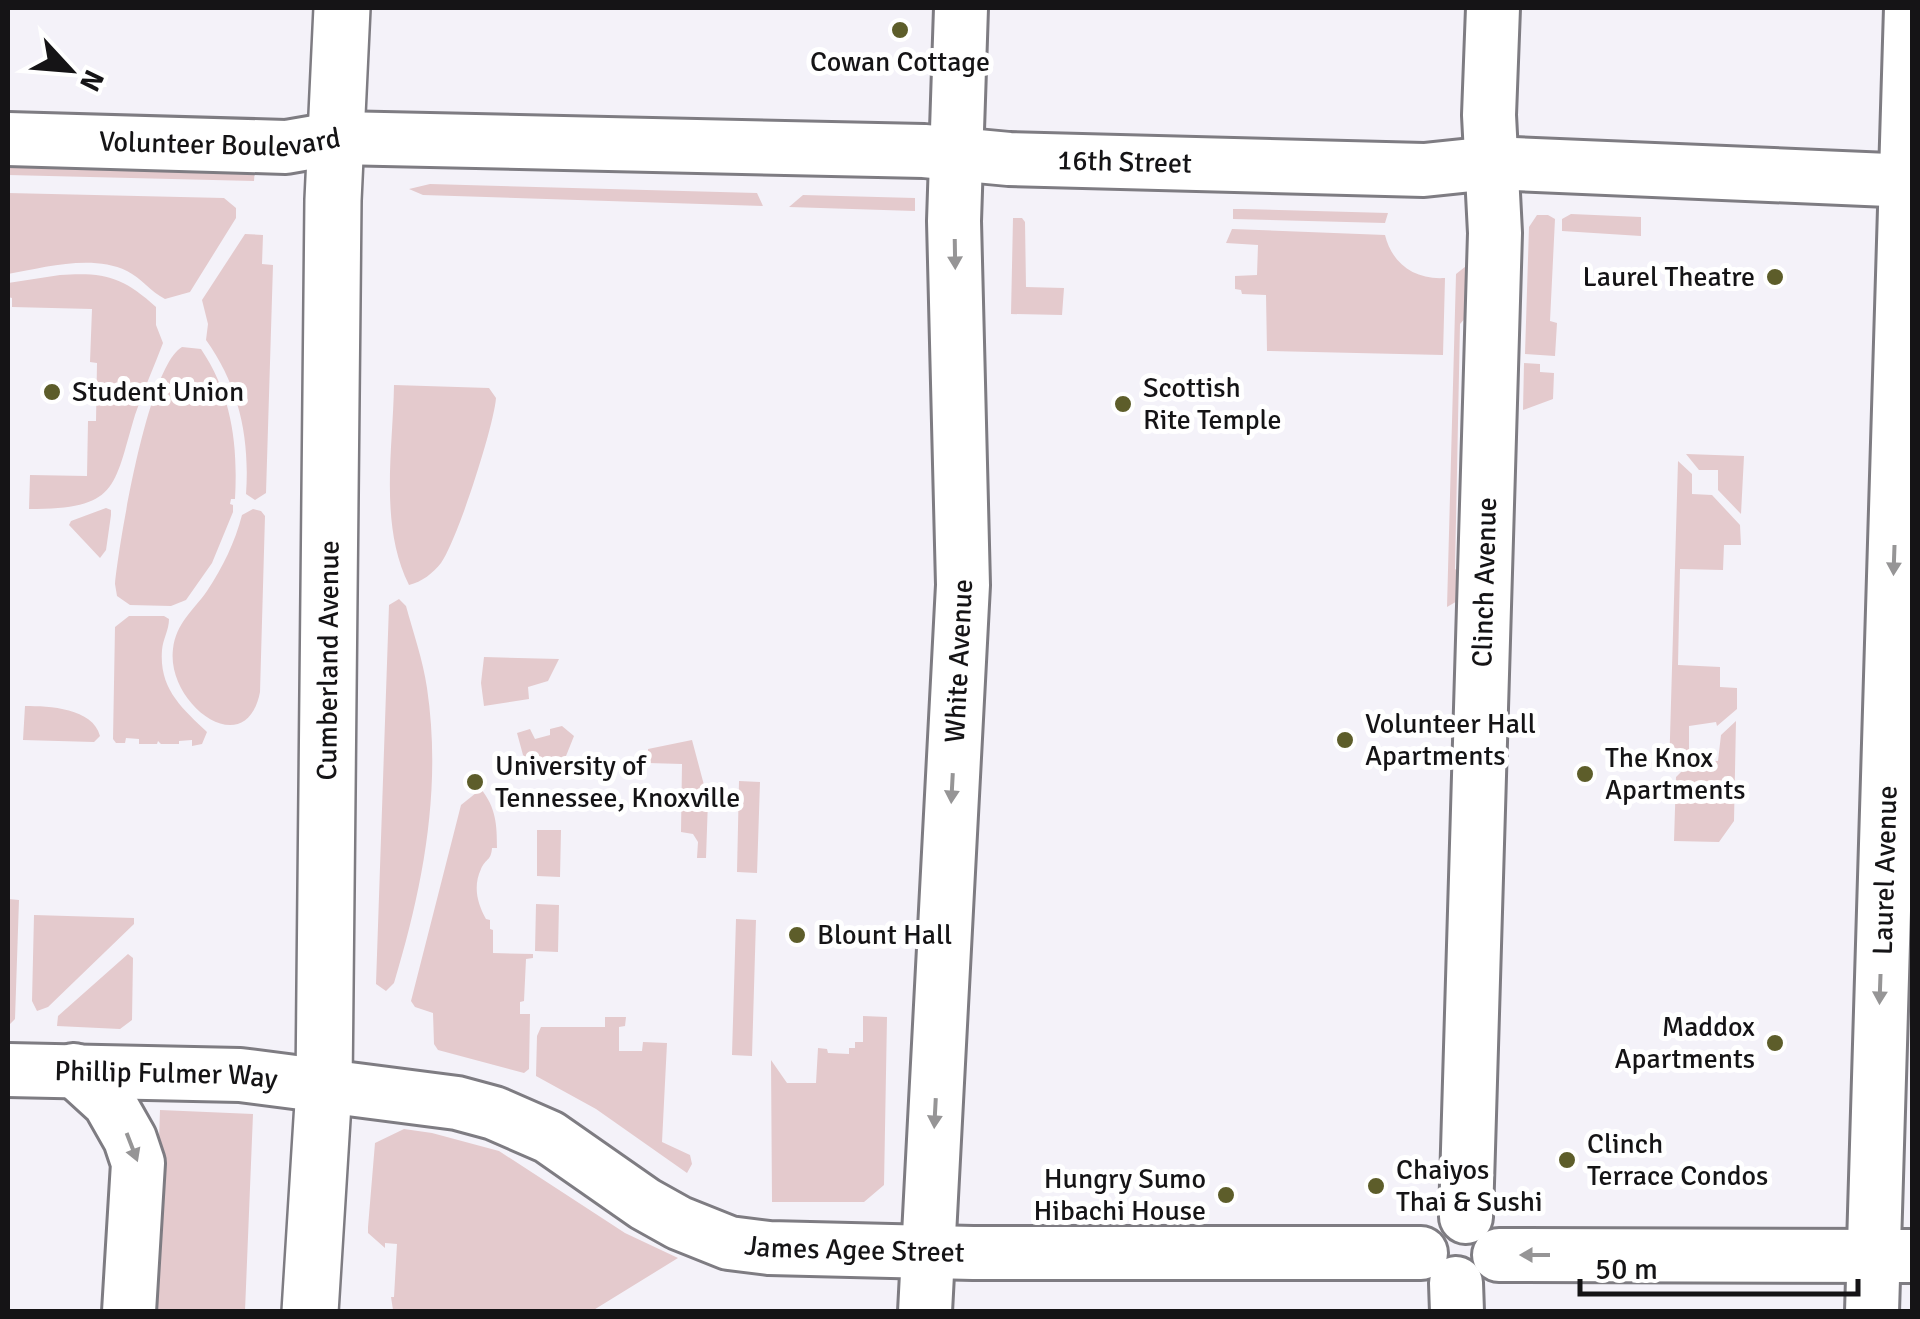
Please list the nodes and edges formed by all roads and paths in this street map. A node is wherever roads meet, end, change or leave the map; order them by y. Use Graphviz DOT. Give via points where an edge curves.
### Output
graph roads {
  1 [pos="342,8"];
  2 [pos="961,8"];
  3 [pos="1493,8"];
  4 [pos="1911,8"];
  5 [pos="8,108"];
  6 [pos="338,138"];
  7 [pos="8,139"];
  8 [pos="956,156"];
  9 [pos="1491,163"];
  10 [pos="1908,181"];
  11 [pos="8,1070"];
  12 [pos="74,1070"];
  13 [pos="324,1087"];
  14 [pos="928,1250"];
  15 [pos="1893,1255"];
  16 [pos="1444,1283"];
  17 [pos="129,1312"];
  18 [pos="310,1312"];
  19 [pos="924,1312"];
  20 [pos="1872,1312"];
  1 -- 6 [label="main road, Cumberland Avenue"];
  2 -- 8 [label="street, White Avenue"];
  3 -- 9 [label="street, Clinch Avenue"];
  4 -- 10 [label="street, Laurel Avenue"];
  5 -- 6 [label="street, Volunteer Boulevard" via="286,114"];
  6 -- 7 [label="street, Volunteer Boulevard" via="286,147"];
  6 -- 8 [label="street, 16th Street"];
  6 -- 13 [label="main road, Cumberland Avenue"];
  8 -- 9 [label="street, 16th Street" via="1424,170"];
  8 -- 14 [label="street, White Avenue, one-way" via="962,595"];
  9 -- 10 [label="street, 16th Street"];
  15 -- 9 [label="street, Clinch Avenue, one-way" via="1482,1236"];
  10 -- 15 [label="street, Laurel Avenue, one-way"];
  11 -- 12 [label="street, Phillip Fulmer Way"];
  12 -- 13 [label="street, Phillip Fulmer Way" via="240,1075"];
  12 -- 17 [label="street, one-way" via="109,1102 138,1163"];
  13 -- 14 [label="street, James Agee Street" via="494,1112 549,1137 679,1223 729,1242"];
  13 -- 18 [label="main road, Cumberland Avenue"];
  14 -- 16 [label="street, James Agee Street" via="1191,1255"];
  14 -- 19 [label="street, White Avenue"];
  15 -- 20 [label="street, Laurel Avenue"];
}
